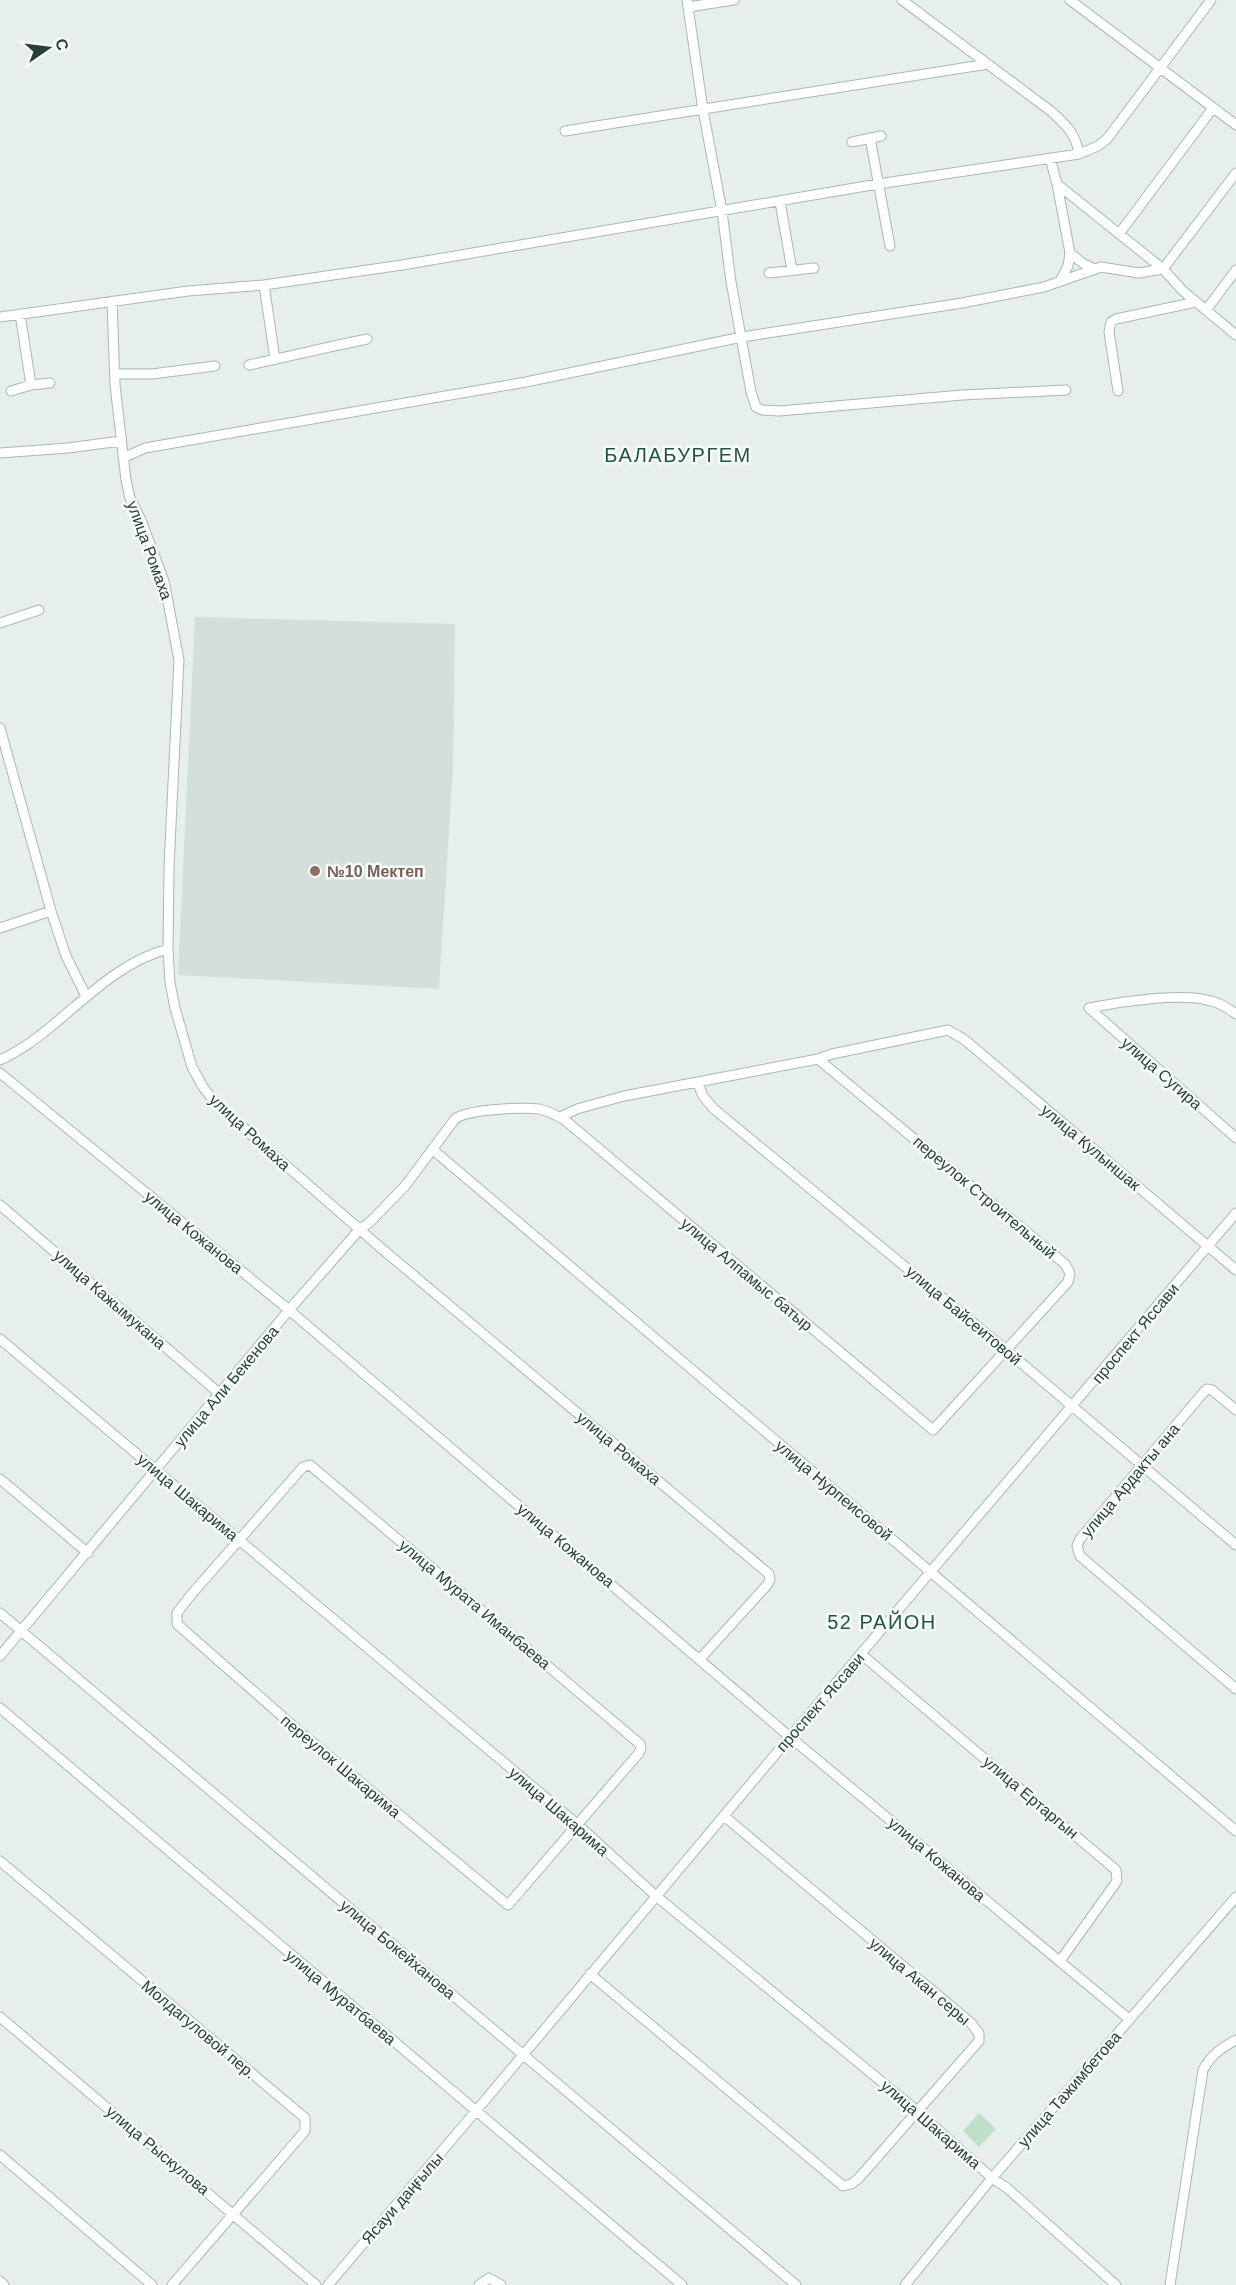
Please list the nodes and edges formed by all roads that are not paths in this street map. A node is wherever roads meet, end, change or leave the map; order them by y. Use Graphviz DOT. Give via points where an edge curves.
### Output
graph roads {
  1 [pos="734,0"];
  2 [pos="902,0"];
  3 [pos="1070,0"];
  4 [pos="1211,0"];
  5 [pos="687,4"];
  6 [pos="988,64"];
  7 [pos="1161,68"];
  8 [pos="1213,108"];
  9 [pos="703,110"];
  10 [pos="1236,125"];
  11 [pos="565,131"];
  12 [pos="881,136"];
  13 [pos="870,138"];
  14 [pos="852,142"];
  15 [pos="1079,154"];
  16 [pos="1050,158"];
  17 [pos="1236,173"];
  18 [pos="878,184"];
  19 [pos="1057,184"];
  20 [pos="780,202"];
  21 [pos="722,211"];
  22 [pos="1119,234"];
  23 [pos="890,246"];
  24 [pos="1070,253"];
  25 [pos="814,268"];
  26 [pos="1095,269"];
  27 [pos="1163,269"];
  28 [pos="792,270"];
  29 [pos="1236,270"];
  30 [pos="769,273"];
  31 [pos="1060,281"];
  32 [pos="264,285"];
  33 [pos="112,301"];
  34 [pos="1196,302"];
  35 [pos="1207,309"];
  36 [pos="20,314"];
  37 [pos="0,316"];
  38 [pos="1236,335"];
  39 [pos="742,337"];
  40 [pos="367,339"];
  41 [pos="275,359"];
  42 [pos="249,365"];
  43 [pos="215,366"];
  44 [pos="115,374"];
  45 [pos="50,383"];
  46 [pos="31,385"];
  47 [pos="1066,390"];
  48 [pos="11,391"];
  49 [pos="1118,391"];
  50 [pos="121,441"];
  51 [pos="0,453"];
  52 [pos="123,458"];
  53 [pos="39,610"];
  54 [pos="0,623"];
  55 [pos="0,728"];
  56 [pos="51,911"];
  57 [pos="0,928"];
  58 [pos="168,949"];
  59 [pos="86,996"];
  60 [pos="1236,1014"];
  61 [pos="818,1059"];
  62 [pos="0,1060"];
  63 [pos="0,1073"];
  64 [pos="697,1082"];
  65 [pos="560,1117"];
  66 [pos="1236,1138"];
  67 [pos="432,1149"];
  68 [pos="0,1205"];
  69 [pos="1236,1213"];
  70 [pos="360,1229"];
  71 [pos="1208,1246"];
  72 [pos="1236,1270"];
  73 [pos="289,1310"];
  74 [pos="0,1339"];
  75 [pos="1006,1350"];
  76 [pos="220,1394"];
  77 [pos="1072,1407"];
  78 [pos="1236,1410"];
  79 [pos="1142,1464"];
  80 [pos="155,1471"];
  81 [pos="0,1479"];
  82 [pos="240,1541"];
  83 [pos="1236,1545"];
  84 [pos="88,1553"];
  85 [pos="932,1572"];
  86 [pos="0,1613"];
  87 [pos="22,1631"];
  88 [pos="861,1654"];
  89 [pos="0,1656"];
  90 [pos="700,1659"];
  91 [pos="1236,1689"];
  92 [pos="0,1708"];
  93 [pos="790,1737"];
  94 [pos="724,1816"];
  95 [pos="577,1824"];
  96 [pos="1236,1831"];
  97 [pos="0,1861"];
  98 [pos="656,1896"];
  99 [pos="1236,1897"];
  100 [pos="1060,1960"];
  101 [pos="590,1974"];
  102 [pos="0,2017"];
  103 [pos="1129,2019"];
  104 [pos="1236,2040"];
  105 [pos="523,2054"];
  106 [pos="916,2110"];
  107 [pos="476,2111"];
  108 [pos="0,2155"];
  109 [pos="992,2178"];
  110 [pos="233,2213"];
  111 [pos="0,2282"];
  112 [pos="4,2285"];
  113 [pos="152,2285"];
  114 [pos="172,2285"];
  115 [pos="316,2285"];
  116 [pos="328,2285"];
  117 [pos="479,2285"];
  118 [pos="501,2285"];
  119 [pos="682,2285"];
  120 [pos="796,2285"];
  121 [pos="905,2285"];
  122 [pos="1116,2285"];
  123 [pos="1170,2285"];
  1 -- 5 [label="street"];
  2 -- 6 [label="street"];
  3 -- 7 [label="street"];
  4 -- 7 [label="street"];
  5 -- 9 [label="street"];
  6 -- 9 [label="street"];
  6 -- 15 [label="street" via="1071,129"];
  7 -- 8 [label="street"];
  7 -- 15 [label="street" via="1107,139"];
  8 -- 10 [label="street"];
  8 -- 22 [label="street"];
  9 -- 11 [label="street"];
  9 -- 21 [label="street"];
  12 -- 13 [label="street"];
  13 -- 14 [label="street"];
  13 -- 18 [label="street"];
  15 -- 16 [label="street"];
  16 -- 18 [label="street"];
  16 -- 19 [label="street"];
  17 -- 27 [label="street"];
  18 -- 20 [label="street"];
  18 -- 23 [label="street"];
  19 -- 22 [label="street"];
  19 -- 24 [label="street"];
  20 -- 21 [label="street"];
  20 -- 28 [label="street"];
  21 -- 32 [label="street"];
  21 -- 39 [label="street"];
  22 -- 27 [label="street"];
  24 -- 26 [label="street"];
  24 -- 31 [label="street"];
  25 -- 28 [label="street"];
  26 -- 27 [label="street" via="1110,267 1139,273"];
  26 -- 31 [label="street"];
  27 -- 34 [label="street"];
  28 -- 30 [label="street"];
  29 -- 35 [label="street"];
  31 -- 39 [label="street" via="962,303"];
  32 -- 33 [label="street"];
  32 -- 41 [label="street"];
  33 -- 36 [label="street"];
  33 -- 44 [label="street, улица Ромаха"];
  34 -- 35 [label="street"];
  34 -- 49 [label="street" via="1112,322 1109,332"];
  35 -- 38 [label="street"];
  36 -- 37 [label="street"];
  36 -- 46 [label="street"];
  39 -- 47 [label="street" via="754,404 762,410"];
  39 -- 52 [label="street" via="526,382 145,448"];
  40 -- 41 [label="street"];
  41 -- 42 [label="street"];
  43 -- 44 [label="street"];
  44 -- 50 [label="street, улица Ромаха"];
  45 -- 46 [label="street"];
  46 -- 48 [label="street"];
  50 -- 51 [label="street"];
  50 -- 52 [label="street, улица Ромаха"];
  52 -- 58 [label="street, улица Ромаха" via="130,498 164,580 179,660"];
  53 -- 54 [label="street"];
  55 -- 56 [label="street"];
  56 -- 57 [label="street"];
  56 -- 59 [label="street" via="66,956"];
  58 -- 59 [label="street" via="137,960"];
  58 -- 70 [label="street, улица Ромаха" via="178,1020 192,1067 203,1087"];
  59 -- 62 [label="street" via="23,1047"];
  60 -- 66 [label="street, улица Сугира" via="1210,1000 1192,998 1118,1002 1089,1008"];
  61 -- 64 [label="street"];
  61 -- 71 [label="street, улица Кулыншак" via="942,1031 959,1035"];
  61 -- 75 [label="street, переулок Строительный" via="1068,1268 1070,1280"];
  63 -- 73 [label="street, улица Кожанова"];
  64 -- 65 [label="street" via="624,1096"];
  64 -- 75 [label="street, улица Байсеитовой" via="714,1108"];
  65 -- 67 [label="street, улица Али Бекенова" via="541,1109 464,1114 455,1119"];
  65 -- 75 [label="street, улица Алпамыс батыр" via="933,1430"];
  67 -- 70 [label="street, улица Али Бекенова" via="390,1202"];
  67 -- 85 [label="street, улица Нурпеисовой"];
  68 -- 76 [label="street, улица Кажымукана"];
  69 -- 71 [label="street, проспект Яссави"];
  70 -- 73 [label="street, улица Али Бекенова"];
  70 -- 90 [label="street, улица Ромаха" via="769,1574 768,1584"];
  71 -- 72 [label="street, улица Кулыншак"];
  71 -- 77 [label="street, проспект Яссави"];
  73 -- 76 [label="street, улица Али Бекенова"];
  73 -- 90 [label="street, улица Кожанова"];
  74 -- 80 [label="street, улица Шакарима"];
  75 -- 77 [label="street, улица Байсеитовой"];
  76 -- 80 [label="street, улица Али Бекенова"];
  77 -- 79 [label="street, улица Байсеитовой"];
  77 -- 85 [label="street, проспект Яссави"];
  78 -- 79 [label="street, улица Ардакты ана" via="1207,1389"];
  79 -- 83 [label="street, улица Байсеитовой"];
  79 -- 91 [label="street, улица Ардакты ана" via="1080,1539 1078,1552"];
  80 -- 82 [label="street, улица Шакарима"];
  80 -- 84 [label="street, улица Али Бекенова"];
  81 -- 84 [label="street"];
  82 -- 95 [label="street, улица Шакарима"];
  82 -- 95 [label="street, улица Мурата Иманбаева" via="303,1467 310,1465 339,1489 640,1744 639,1753"];
  82 -- 95 [label="street, переулок Шакарима" via="177,1613 177,1624 300,1732 508,1905"];
  84 -- 87 [label="street, улица Али Бекенова"];
  85 -- 88 [label="street, проспект Яссави"];
  85 -- 96 [label="street, улица Нурпеисовой"];
  86 -- 87 [label="street, улица Бокейханова"];
  87 -- 89 [label="street, улица Али Бекенова"];
  87 -- 105 [label="street, улица Бокейханова"];
  88 -- 93 [label="street, проспект Яссави"];
  88 -- 100 [label="street, улица Ертаргын" via="1116,1870 1117,1881"];
  90 -- 93 [label="street, улица Кожанова"];
  92 -- 107 [label="street, улица Муратбаева"];
  93 -- 94 [label="street, проспект Яссави"];
  93 -- 100 [label="street, улица Кожанова"];
  94 -- 98 [label="street, проспект Яссави"];
  94 -- 106 [label="street, улица Акан серы" via="978,2030 979,2041"];
  95 -- 98 [label="street, улица Шакарима"];
  97 -- 110 [label="street, Молдагуловой пер." via="305,2118 305,2131"];
  98 -- 101 [label="street, проспект Яссави"];
  98 -- 106 [label="street, улица Шакарима"];
  99 -- 103 [label="street, улица Тажимбетова"];
  100 -- 103 [label="street, улица Кожанова"];
  101 -- 105 [label="street, проспект Яссави"];
  101 -- 106 [label="street, улица Акан серы" via="838,2184 855,2182"];
  102 -- 110 [label="street, улица Рыскулова"];
  103 -- 109 [label="street, улица Тажимбетова"];
  104 -- 123 [label="street" via="1217,2050 1203,2070"];
  105 -- 107 [label="street, проспект Яссави"];
  105 -- 120 [label="street, улица Бокейханова"];
  106 -- 109 [label="street, улица Шакарима"];
  107 -- 116 [label="street, Ясауи даңғылы"];
  107 -- 119 [label="street, улица Муратбаева"];
  108 -- 113 [label="street"];
  109 -- 121 [label="street, улица Тажимбетова"];
  109 -- 122 [label="street, улица Шакарима"];
  110 -- 114 [label="street, Молдагуловой пер."];
  110 -- 115 [label="street, улица Рыскулова"];
  111 -- 112 [label="street"];
  117 -- 118 [label="street" via="489,2278"];
}
